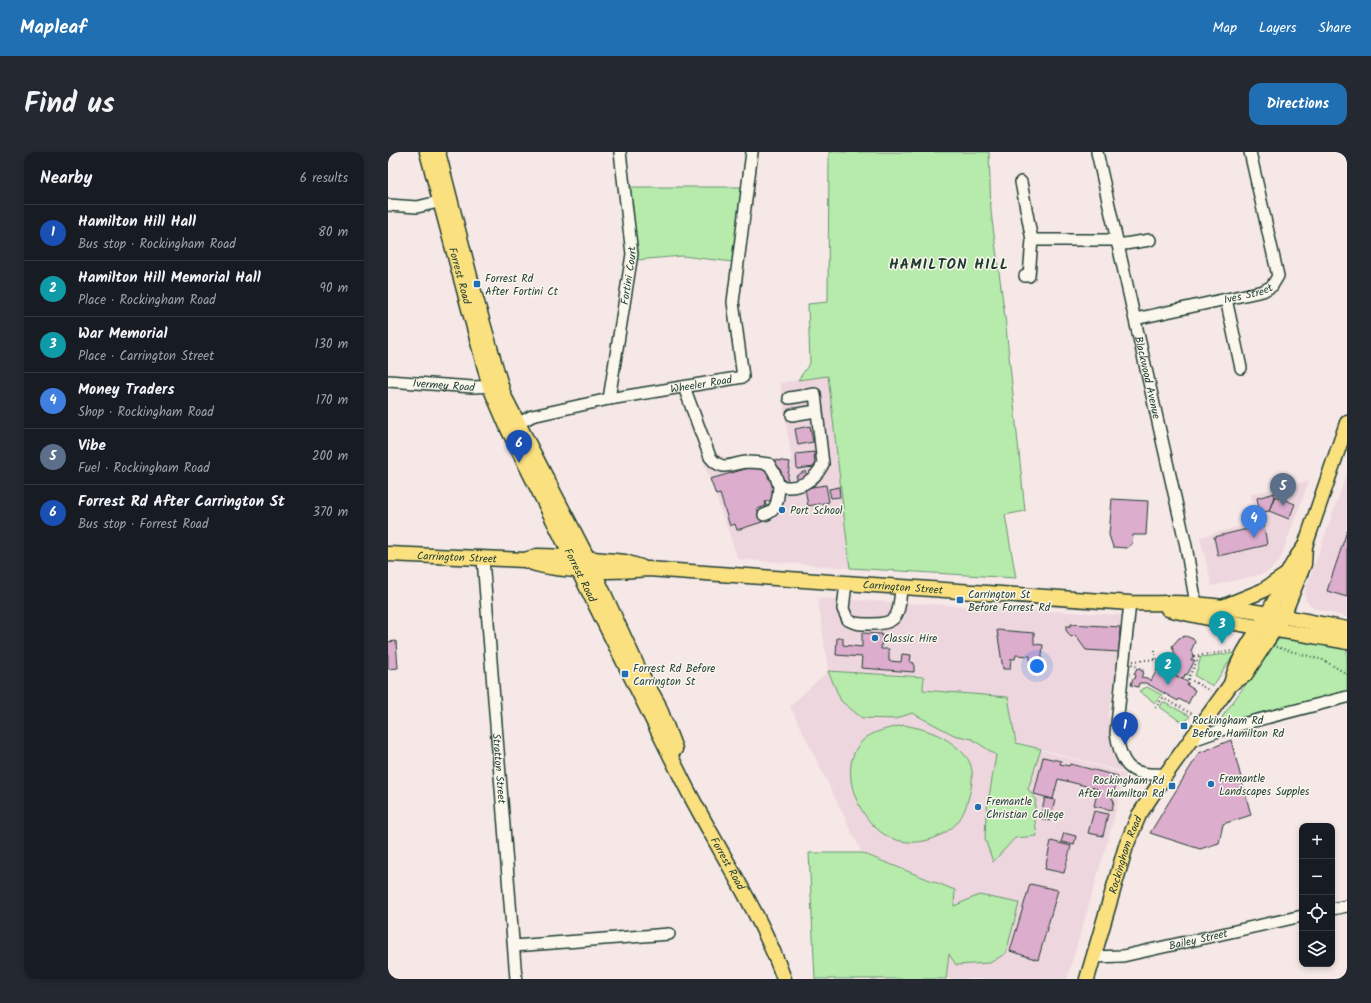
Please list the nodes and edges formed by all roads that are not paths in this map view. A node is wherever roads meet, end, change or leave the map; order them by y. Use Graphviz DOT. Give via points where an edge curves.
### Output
graph roads {
  1 [pos="427,152"];
  2 [pos="438,152"];
  3 [pos="620,152"];
  4 [pos="752,152"];
  5 [pos="1096,152"];
  6 [pos="1250,152"];
  7 [pos="1021,182"];
  8 [pos="445,200"];
  9 [pos="388,205"];
  10 [pos="1032,240"];
  11 [pos="1150,240"];
  12 [pos="1117,243"];
  13 [pos="1025,276"];
  14 [pos="1226,299"];
  15 [pos="1135,319"];
  16 [pos="1241,368"];
  17 [pos="388,381"];
  18 [pos="495,386"];
  19 [pos="684,387"];
  20 [pos="790,398"];
  21 [pos="609,399"];
  22 [pos="816,411"];
  23 [pos="792,415"];
  24 [pos="1347,423"];
  25 [pos="513,426"];
  26 [pos="779,486"];
  27 [pos="764,515"];
  28 [pos="1305,546"];
  29 [pos="388,554"];
  30 [pos="483,559"];
  31 [pos="574,563"];
  32 [pos="590,565"];
  33 [pos="1286,575"];
  34 [pos="846,583"];
  35 [pos="901,587"];
  36 [pos="1130,603"];
  37 [pos="1196,604"];
  38 [pos="1157,605"];
  39 [pos="1221,607"];
  40 [pos="1268,614"];
  41 [pos="1283,616"];
  42 [pos="1259,628"];
  43 [pos="1275,629"];
  44 [pos="1347,629"];
  45 [pos="1347,642"];
  46 [pos="1231,684"];
  47 [pos="1347,697"];
  48 [pos="1190,741"];
  49 [pos="1166,774"];
  50 [pos="1347,906"];
  51 [pos="1335,908"];
  52 [pos="1299,917"];
  53 [pos="669,934"];
  54 [pos="514,946"];
  55 [pos="1093,957"];
  56 [pos="516,979"];
  57 [pos="784,979"];
  58 [pos="795,979"];
  59 [pos="1087,979"];
  1 -- 8 [label="main road, Forrest Road"];
  2 -- 8 [label="main road, Forrest Road"];
  3 -- 21 [label="street, Fortini Court" via="632,254"];
  4 -- 19 [label="street, Wheeler Road" via="733,302 744,377"];
  5 -- 12 [label="street, Blackwood Avenue"];
  6 -- 14 [label="street, Ives Street" via="1278,276 1272,286 1263,291"];
  7 -- 10 [label="street"];
  8 -- 9 [label="street" via="417,207"];
  8 -- 18 [label="main road, Forrest Road"];
  10 -- 12 [label="street"];
  10 -- 13 [label="street" via="1030,276"];
  11 -- 12 [label="street"];
  12 -- 15 [label="street, Blackwood Avenue"];
  14 -- 15 [label="street, Ives Street"];
  14 -- 16 [label="street"];
  15 -- 37 [label="street, Blackwood Avenue" via="1186,546"];
  17 -- 18 [label="street, Ivermey Road"];
  18 -- 25 [label="main road, Forrest Road"];
  19 -- 21 [label="street, Wheeler Road"];
  19 -- 26 [label="street" via="710,457 715,463 720,466 747,462 769,464"];
  20 -- 22 [label="street" via="815,394"];
  21 -- 25 [label="street, Wheeler Road" via="532,416"];
  22 -- 23 [label="street"];
  22 -- 26 [label="street" via="823,464 819,472 798,487"];
  24 -- 28 [label="main road, Rockingham Road"];
  25 -- 31 [label="main road, Forrest Road"];
  25 -- 32 [label="main road, Forrest Road"];
  26 -- 27 [label="street" via="774,508"];
  28 -- 33 [label="main road, Rockingham Road" via="1292,561"];
  28 -- 41 [label="main road, Rockingham Road" via="1304,564"];
  29 -- 30 [label="main road, Carrington Street"];
  30 -- 31 [label="main road, Carrington Street" via="525,560 537,556"];
  30 -- 54 [label="street, Stratton Street"];
  31 -- 32 [label="main road, Carrington Street"];
  31 -- 57 [label="main road, Forrest Road" via="695,806 740,884"];
  32 -- 34 [label="main road, Carrington Street" via="626,562 648,569"];
  32 -- 58 [label="main road, Forrest Road" via="640,672 658,704 688,775"];
  33 -- 39 [label="main road" via="1262,591"];
  33 -- 40 [label="main road, Rockingham Road"];
  34 -- 35 [label="main road, Carrington Street"];
  34 -- 35 [label="street" via="843,610 848,620 853,623 882,625 895,619 899,611"];
  35 -- 36 [label="main road, Carrington Street"];
  36 -- 38 [label="main road, Carrington Street"];
  36 -- 49 [label="street" via="1118,704 1116,733 1119,751 1125,762 1140,774"];
  37 -- 38 [label="main road, Carrington Street" via="1170,602"];
  37 -- 39 [label="main road, Carrington Street"];
  38 -- 42 [label="main road, Carrington Street" via="1169,610"];
  39 -- 40 [label="main road, Carrington Street"];
  40 -- 41 [label="main road, Carrington Street"];
  40 -- 42 [label="main road, Rockingham Road"];
  41 -- 43 [label="main road, Rockingham Road"];
  41 -- 44 [label="main road, Carrington Street"];
  42 -- 43 [label="main road, Carrington Street"];
  42 -- 46 [label="main road, Rockingham Road" via="1235,669"];
  43 -- 45 [label="main road, Carrington Street"];
  43 -- 46 [label="main road, Rockingham Road" via="1244,675"];
  46 -- 48 [label="main road, Rockingham Road"];
  47 -- 48 [label="street" via="1227,728"];
  48 -- 49 [label="main road, Rockingham Road"];
  49 -- 55 [label="main road, Rockingham Road" via="1139,815 1126,846"];
  50 -- 51 [label="street"];
  52 -- 55 [label="street, Bailey Street" via="1124,956"];
  53 -- 54 [label="street"];
  54 -- 56 [label="street, Stratton Street"];
  55 -- 59 [label="main road, Rockingham Road"];
}
